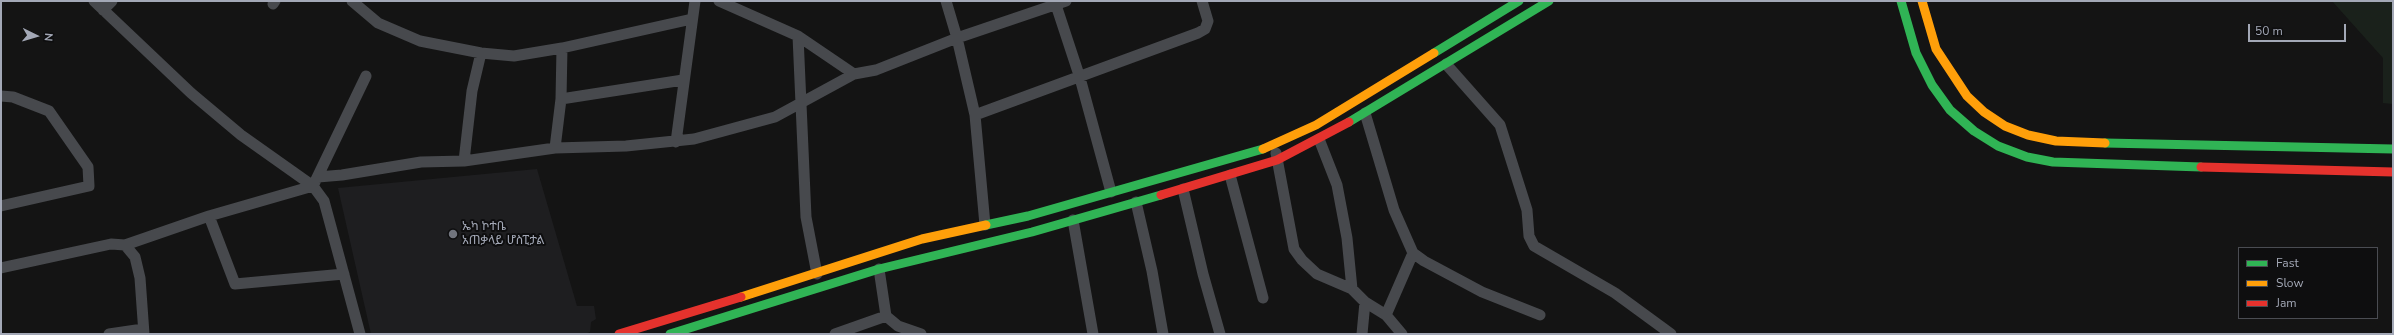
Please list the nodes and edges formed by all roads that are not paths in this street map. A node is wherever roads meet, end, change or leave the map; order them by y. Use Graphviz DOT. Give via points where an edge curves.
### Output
graph roads {
  1 [pos="94,1"];
  2 [pos="112,1"];
  3 [pos="352,1"];
  4 [pos="695,1"];
  5 [pos="719,1"];
  6 [pos="946,1"];
  7 [pos="1202,1"];
  8 [pos="1519,1"];
  9 [pos="1549,1"];
  10 [pos="1901,1"];
  11 [pos="1922,1"];
  12 [pos="1061,3"];
  13 [pos="103,10"];
  14 [pos="692,19"];
  15 [pos="798,36"];
  16 [pos="957,38"];
  17 [pos="562,48"];
  18 [pos="481,53"];
  19 [pos="1446,64"];
  20 [pos="854,74"];
  21 [pos="366,76"];
  22 [pos="1080,78"];
  23 [pos="683,80"];
  24 [pos="1,96"];
  25 [pos="561,99"];
  26 [pos="802,101"];
  27 [pos="1365,113"];
  28 [pos="976,115"];
  29 [pos="1319,139"];
  30 [pos="676,142"];
  31 [pos="1275,145"];
  32 [pos="555,148"];
  33 [pos="2393,149"];
  34 [pos="1277,160"];
  35 [pos="464,161"];
  36 [pos="2393,172"];
  37 [pos="1230,175"];
  38 [pos="316,181"];
  39 [pos="1184,189"];
  40 [pos="1111,192"];
  41 [pos="1136,202"];
  42 [pos="1,206"];
  43 [pos="208,216"];
  44 [pos="1073,220"];
  45 [pos="985,225"];
  46 [pos="125,245"];
  47 [pos="1413,253"];
  48 [pos="1,268"];
  49 [pos="879,269"];
  50 [pos="344,274"];
  51 [pos="817,274"];
  52 [pos="1352,289"];
  53 [pos="1263,298"];
  54 [pos="1365,302"];
  55 [pos="1386,315"];
  56 [pos="1540,315"];
  57 [pos="886,316"];
  58 [pos="143,332"];
  59 [pos="109,334"];
  60 [pos="360,334"];
  61 [pos="619,334"];
  62 [pos="670,334"];
  63 [pos="835,334"];
  64 [pos="921,334"];
  65 [pos="1093,334"];
  66 [pos="1163,334"];
  67 [pos="1220,334"];
  68 [pos="1362,334"];
  69 [pos="1402,334"];
  70 [pos="1671,334"];
  1 -- 13 [label="street"];
  2 -- 13 [label="street"];
  3 -- 18 [label="street" via="378,23 420,41"];
  4 -- 14 [label="street"];
  5 -- 15 [label="street"];
  6 -- 16 [label="street"];
  7 -- 22 [label="street" via="1208,21 1205,29"];
  8 -- 31 [label="main road" via="1316,125"];
  9 -- 19 [label="main road"];
  10 -- 36 [label="main road" via="1916,54 1932,85 1950,110 1974,131 1998,146 2027,157 2053,162"];
  11 -- 33 [label="main road" via="1936,49 1967,96 2000,123 2028,135 2056,141 2100,143"];
  12 -- 16 [label="street"];
  12 -- 22 [label="street"];
  13 -- 38 [label="street" via="191,93 241,135"];
  14 -- 17 [label="street"];
  14 -- 23 [label="street"];
  15 -- 20 [label="street"];
  15 -- 26 [label="street"];
  16 -- 20 [label="street" via="876,70"];
  16 -- 28 [label="street"];
  17 -- 18 [label="street" via="514,56"];
  17 -- 25 [label="street"];
  18 -- 35 [label="street" via="472,91"];
  19 -- 27 [label="main road"];
  19 -- 70 [label="street" via="1500,125 1527,210 1529,236 1534,246 1614,293"];
  20 -- 26 [label="street"];
  21 -- 38 [label="street"];
  22 -- 28 [label="street"];
  22 -- 40 [label="street"];
  23 -- 25 [label="street"];
  23 -- 30 [label="street"];
  24 -- 42 [label="street" via="12,97 49,111 88,167 89,186"];
  25 -- 32 [label="street"];
  26 -- 30 [label="street" via="775,116"];
  26 -- 51 [label="street" via="806,217"];
  27 -- 29 [label="main road"];
  27 -- 47 [label="street" via="1394,210"];
  28 -- 45 [label="street"];
  29 -- 34 [label="main road"];
  29 -- 52 [label="street" via="1337,184"];
  30 -- 32 [label="street"];
  31 -- 34 [label="street"];
  31 -- 40 [label="main road"];
  32 -- 35 [label="street"];
  34 -- 37 [label="main road"];
  34 -- 52 [label="street" via="1294,248 1316,274"];
  35 -- 38 [label="street" via="421,162"];
  37 -- 39 [label="main road"];
  37 -- 53 [label="street"];
  38 -- 43 [label="street"];
  38 -- 50 [label="street"];
  39 -- 41 [label="main road"];
  39 -- 67 [label="street" via="1203,274"];
  40 -- 45 [label="main road" via="1028,216"];
  41 -- 44 [label="main road"];
  41 -- 66 [label="street"];
  43 -- 46 [label="street"];
  43 -- 50 [label="street" via="235,284"];
  44 -- 49 [label="main road"];
  44 -- 65 [label="street"];
  45 -- 51 [label="main road" via="922,239"];
  46 -- 48 [label="street" via="111,244"];
  46 -- 58 [label="street" via="135,257 140,278"];
  47 -- 55 [label="street"];
  47 -- 56 [label="street" via="1424,262 1482,292"];
  49 -- 57 [label="street"];
  49 -- 62 [label="main road"];
  50 -- 60 [label="street"];
  51 -- 61 [label="main road"];
  52 -- 54 [label="street"];
  54 -- 55 [label="street"];
  54 -- 68 [label="street"];
  55 -- 69 [label="street"];
  57 -- 63 [label="street"];
  57 -- 64 [label="street" via="898,326"];
  58 -- 59 [label="street"];
}
